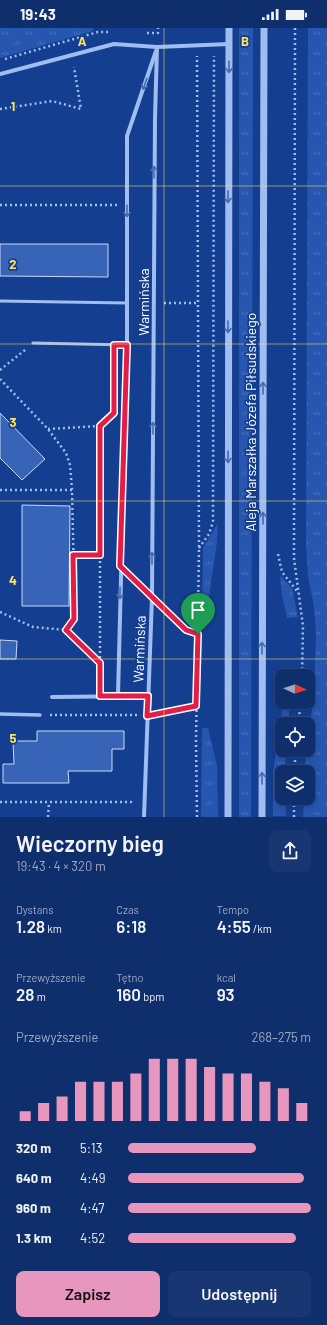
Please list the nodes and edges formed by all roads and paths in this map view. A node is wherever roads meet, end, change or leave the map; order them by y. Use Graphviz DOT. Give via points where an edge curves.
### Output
graph roads {
  1 [pos="229,28"];
  2 [pos="264,28"];
  3 [pos="295,28"];
  4 [pos="214,44"];
  5 [pos="229,44"];
  6 [pos="197,46"];
  7 [pos="157,47"];
  8 [pos="71,55"];
  9 [pos="0,74"];
  10 [pos="0,109"];
  11 [pos="0,205"];
  12 [pos="127,205"];
  13 [pos="0,301"];
  14 [pos="127,303"];
  15 [pos="154,303"];
  16 [pos="198,303"];
  17 [pos="33,343"];
  18 [pos="127,345"];
  19 [pos="0,370"];
  20 [pos="0,378"];
  21 [pos="114,413"];
  22 [pos="100,426"];
  23 [pos="48,429"];
  24 [pos="0,490"];
  25 [pos="72,490"];
  26 [pos="199,548"];
  27 [pos="73,555"];
  28 [pos="100,555"];
  29 [pos="152,597"];
  30 [pos="0,612"];
  31 [pos="66,630"];
  32 [pos="198,634"];
  33 [pos="100,663"];
  34 [pos="302,669"];
  35 [pos="118,695"];
  36 [pos="100,696"];
  37 [pos="148,696"];
  38 [pos="52,697"];
  39 [pos="196,706"];
  40 [pos="0,714"];
  41 [pos="40,715"];
  42 [pos="147,716"];
  43 [pos="0,802"];
  44 [pos="49,802"];
  45 [pos="294,805"];
  46 [pos="144,816"];
  47 [pos="48,817"];
  48 [pos="196,817"];
  49 [pos="228,817"];
  50 [pos="262,817"];
  51 [pos="294,817"];
  1 -- 5 [label="street, Aleja Marszałka Józefa Piłsudskiego"];
  50 -- 2 [label="street, Aleja Marszałka Józefa Piłsudskiego, one-way"];
  3 -- 34 [label="path" via="294,558 302,626"];
  4 -- 5 [label="street"];
  4 -- 6 [label="street"];
  4 -- 26 [label="path" via="213,522"];
  5 -- 49 [label="street, Aleja Marszałka Józefa Piłsudskiego, one-way"];
  6 -- 7 [label="street"];
  6 -- 16 [label="path"];
  7 -- 8 [label="street" via="114,44"];
  7 -- 12 [label="street, Warmińska, one-way" via="127,136"];
  15 -- 7 [label="street, Warmińska, one-way"];
  8 -- 9 [label="street"];
  8 -- 10 [label="path" via="81,109 52,101"];
  11 -- 12 [label="path"];
  12 -- 14 [label="street, Warmińska, one-way"];
  13 -- 14 [label="lane, Warmińska"];
  14 -- 18 [label="street, Warmińska"];
  15 -- 16 [label="path"];
  29 -- 15 [label="street, Warmińska, one-way"];
  16 -- 26 [label="path"];
  17 -- 18 [label="lane"];
  17 -- 19 [label="path"];
  18 -- 35 [label="street, Warmińska, one-way"];
  20 -- 23 [label="path"];
  21 -- 22 [label="path"];
  22 -- 23 [label="path"];
  22 -- 28 [label="path"];
  23 -- 25 [label="path" via="66,453 70,465"];
  24 -- 25 [label="path"];
  25 -- 27 [label="path"];
  26 -- 32 [label="path"];
  27 -- 28 [label="path"];
  27 -- 31 [label="path" via="74,619"];
  28 -- 33 [label="path"];
  29 -- 32 [label="path" via="186,630"];
  29 -- 37 [label="street, Warmińska"];
  30 -- 31 [label="path" via="33,627"];
  31 -- 33 [label="path"];
  32 -- 39 [label="path"];
  33 -- 36 [label="path"];
  35 -- 36 [label="street"];
  35 -- 37 [label="street"];
  36 -- 38 [label="street"];
  37 -- 42 [label="street, Warmińska"];
  39 -- 42 [label="path"];
  39 -- 48 [label="path"];
  40 -- 41 [label="street"];
  41 -- 42 [label="path"];
  42 -- 46 [label="street, Warmińska"];
  43 -- 44 [label="path"];
  44 -- 46 [label="path" via="131,802"];
  44 -- 47 [label="path"];
  45 -- 51 [label="path"];
}
